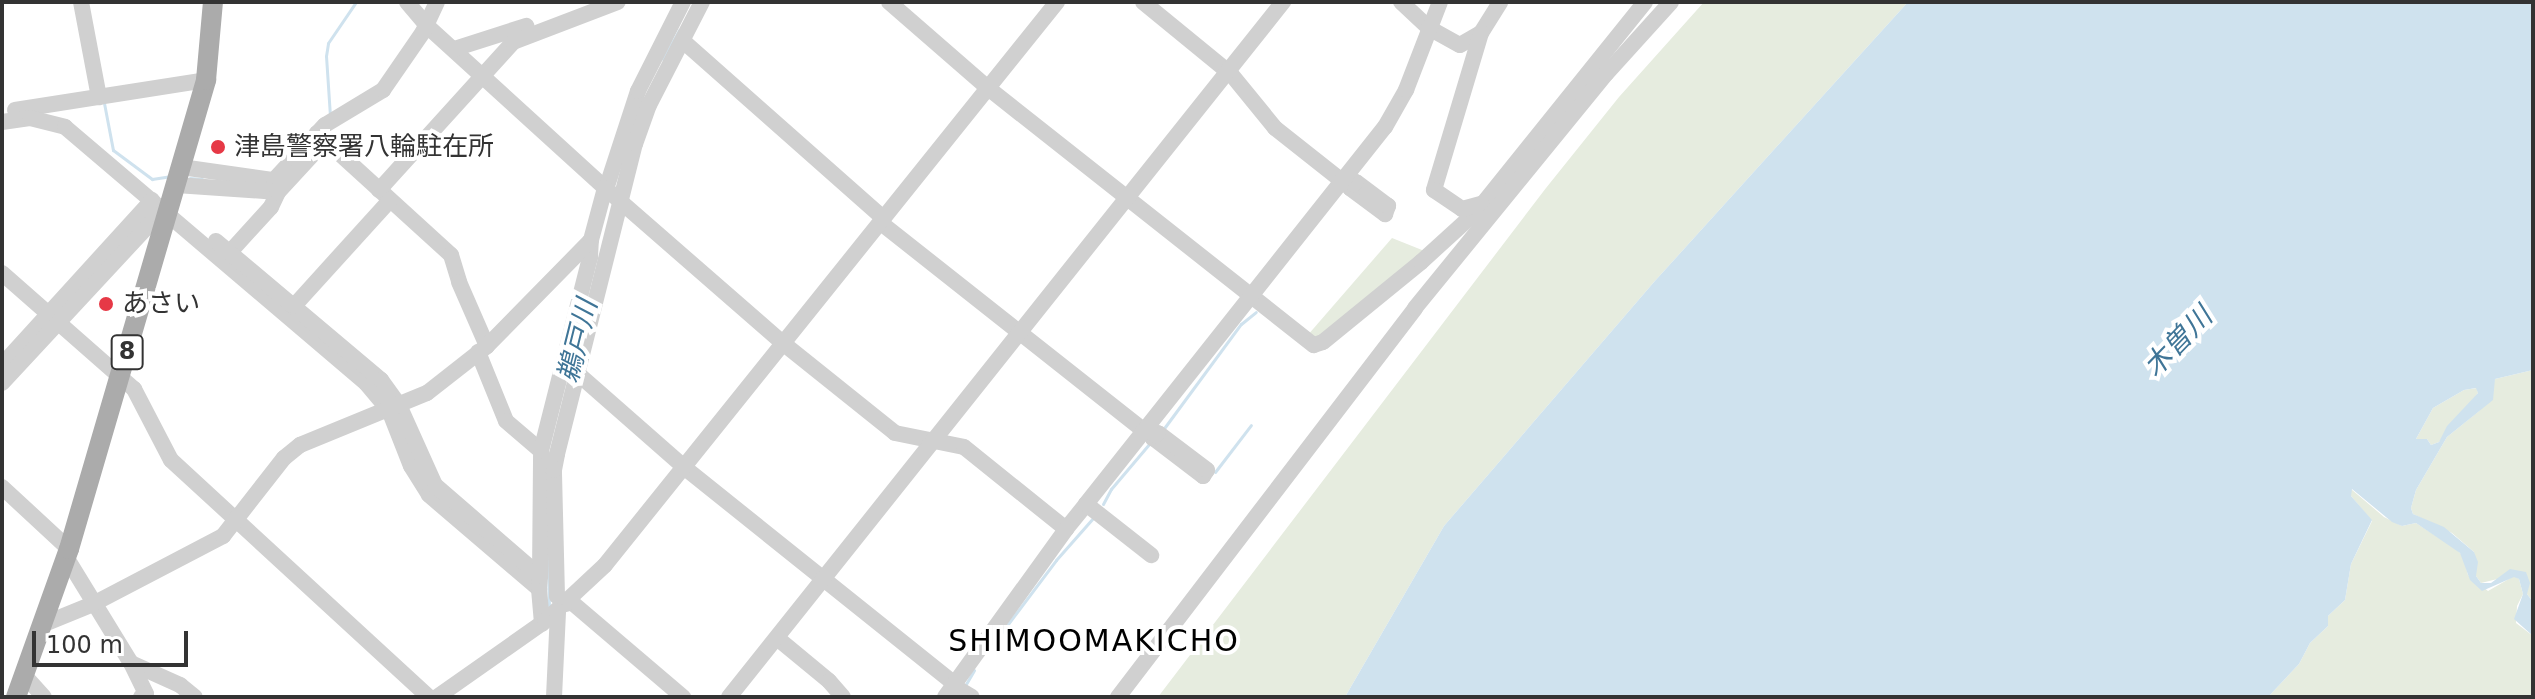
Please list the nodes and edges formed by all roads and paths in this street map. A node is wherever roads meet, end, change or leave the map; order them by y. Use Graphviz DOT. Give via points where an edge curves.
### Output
graph roads {
  1 [pos="89,2"];
  2 [pos="213,2"];
  3 [pos="407,2"];
  4 [pos="437,2"];
  5 [pos="588,2"];
  6 [pos="618,2"];
  7 [pos="683,2"];
  8 [pos="702,2"];
  9 [pos="889,2"];
  10 [pos="1057,2"];
  11 [pos="1143,2"];
  12 [pos="1155,2"];
  13 [pos="1283,2"];
  14 [pos="1401,2"];
  15 [pos="1440,2"];
  16 [pos="1500,2"];
  17 [pos="1645,2"];
  18 [pos="1671,2"];
  19 [pos="426,25"];
  20 [pos="1429,28"];
  21 [pos="1481,33"];
  22 [pos="683,41"];
  23 [pos="454,49"];
  24 [pos="1230,68"];
  25 [pos="482,75"];
  26 [pos="206,80"];
  27 [pos="988,88"];
  28 [pos="104,96"];
  29 [pos="2,113"];
  30 [pos="2,122"];
  31 [pos="322,133"];
  32 [pos="179,176"];
  33 [pos="1347,179"];
  34 [pos="380,185"];
  35 [pos="278,192"];
  36 [pos="612,193"];
  37 [pos="1126,198"];
  38 [pos="163,207"];
  39 [pos="1480,207"];
  40 [pos="884,219"];
  41 [pos="591,240"];
  42 [pos="230,252"];
  43 [pos="2,273"];
  44 [pos="2,284"];
  45 [pos="1250,296"];
  46 [pos="294,306"];
  47 [pos="1415,308"];
  48 [pos="50,322"];
  49 [pos="1023,328"];
  50 [pos="784,344"];
  51 [pos="482,349"];
  52 [pos="2,365"];
  53 [pos="576,378"];
  54 [pos="119,380"];
  55 [pos="2,383"];
  56 [pos="394,407"];
  57 [pos="1149,430"];
  58 [pos="933,441"];
  59 [pos="541,451"];
  60 [pos="683,472"];
  61 [pos="2,487"];
  62 [pos="1086,504"];
  63 [pos="240,516"];
  64 [pos="1066,529"];
  65 [pos="68,553"];
  66 [pos="1151,555"];
  67 [pos="539,582"];
  68 [pos="821,582"];
  69 [pos="93,604"];
  70 [pos="557,612"];
  71 [pos="44,624"];
  72 [pos="777,638"];
  73 [pos="131,663"];
  74 [pos="25,676"];
  75 [pos="177,691"];
  76 [pos="956,691"];
  77 [pos="437,696"];
  78 [pos="16,697"];
  79 [pos="44,697"];
  80 [pos="141,697"];
  81 [pos="195,697"];
  82 [pos="554,697"];
  83 [pos="666,697"];
  84 [pos="683,697"];
  85 [pos="729,697"];
  86 [pos="843,697"];
  87 [pos="1118,697"];
  1 -- 28 [label="street"];
  2 -- 26 [label="main road, 8"];
  3 -- 19 [label="street"];
  4 -- 19 [label="street"];
  5 -- 23 [label="street"];
  6 -- 25 [label="street" via="513,42"];
  7 -- 36 [label="street" via="638,91"];
  8 -- 22 [label="street"];
  9 -- 27 [label="street"];
  10 -- 27 [label="street"];
  11 -- 24 [label="street"];
  12 -- 24 [label="street"];
  13 -- 24 [label="street"];
  14 -- 20 [label="street"];
  15 -- 20 [label="street"];
  16 -- 21 [label="street"];
  17 -- 39 [label="street"];
  18 -- 47 [label="street"];
  19 -- 23 [label="street"];
  19 -- 31 [label="street" via="383,90"];
  20 -- 21 [label="street" via="1460,45"];
  20 -- 33 [label="street" via="1399,105"];
  21 -- 39 [label="street" via="1434,190 1462,209"];
  22 -- 36 [label="street"];
  22 -- 40 [label="street"];
  23 -- 25 [label="street"];
  24 -- 33 [label="street" via="1282,124"];
  24 -- 37 [label="street"];
  25 -- 34 [label="street"];
  25 -- 36 [label="street"];
  26 -- 28 [label="street"];
  26 -- 32 [label="main road, 8"];
  27 -- 37 [label="street"];
  27 -- 40 [label="street"];
  28 -- 29 [label="street"];
  30 -- 38 [label="street" via="30,118 65,127"];
  31 -- 32 [label="street" via="274,180"];
  31 -- 34 [label="street"];
  31 -- 35 [label="street"];
  32 -- 35 [label="street"];
  32 -- 38 [label="main road, 8"];
  33 -- 45 [label="street"];
  34 -- 46 [label="street"];
  34 -- 51 [label="street" via="451,255"];
  35 -- 42 [label="street"];
  36 -- 41 [label="street"];
  36 -- 50 [label="street"];
  36 -- 53 [label="street"];
  37 -- 45 [label="street"];
  37 -- 49 [label="street"];
  38 -- 42 [label="street"];
  38 -- 48 [label="street"];
  38 -- 54 [label="main road, 8"];
  38 -- 56 [label="street"];
  39 -- 45 [label="street" via="1323,342 1305,340"];
  39 -- 47 [label="street" via="1424,284"];
  40 -- 49 [label="street"];
  40 -- 50 [label="street"];
  41 -- 51 [label="street"];
  41 -- 59 [label="street"];
  42 -- 46 [label="street"];
  43 -- 48 [label="street"];
  44 -- 48 [label="street"];
  45 -- 57 [label="street"];
  46 -- 56 [label="street" via="381,380"];
  47 -- 87 [label="street"];
  48 -- 52 [label="street"];
  48 -- 54 [label="street"];
  48 -- 55 [label="street"];
  49 -- 57 [label="street"];
  49 -- 58 [label="street"];
  50 -- 58 [label="street" via="895,433"];
  50 -- 60 [label="street"];
  51 -- 56 [label="street" via="427,393"];
  51 -- 59 [label="street" via="506,421"];
  53 -- 60 [label="street"];
  53 -- 70 [label="street" via="554,470"];
  54 -- 63 [label="street" via="134,389 171,460"];
  54 -- 65 [label="main road, 8"];
  56 -- 63 [label="street" via="291,451"];
  56 -- 67 [label="street" via="411,466 429,495"];
  57 -- 62 [label="street"];
  58 -- 64 [label="street" via="964,447"];
  58 -- 68 [label="street"];
  59 -- 67 [label="street"];
  60 -- 68 [label="street"];
  60 -- 70 [label="street" via="605,565"];
  61 -- 65 [label="street"];
  62 -- 64 [label="street"];
  62 -- 66 [label="street"];
  63 -- 69 [label="street" via="223,536"];
  63 -- 77 [label="street"];
  64 -- 76 [label="street"];
  65 -- 69 [label="street"];
  65 -- 71 [label="main road, 8"];
  67 -- 70 [label="street"];
  68 -- 72 [label="street"];
  68 -- 76 [label="street"];
  69 -- 71 [label="street"];
  69 -- 73 [label="street"];
  70 -- 77 [label="street"];
  70 -- 82 [label="street"];
  70 -- 83 [label="street"];
  70 -- 84 [label="street"];
  71 -- 74 [label="main road, 8"];
  72 -- 85 [label="street"];
  72 -- 86 [label="street"];
  73 -- 75 [label="street"];
  73 -- 80 [label="street" via="146,694"];
  74 -- 78 [label="main road, 8"];
  74 -- 79 [label="street"];
  75 -- 81 [label="street"];
}
